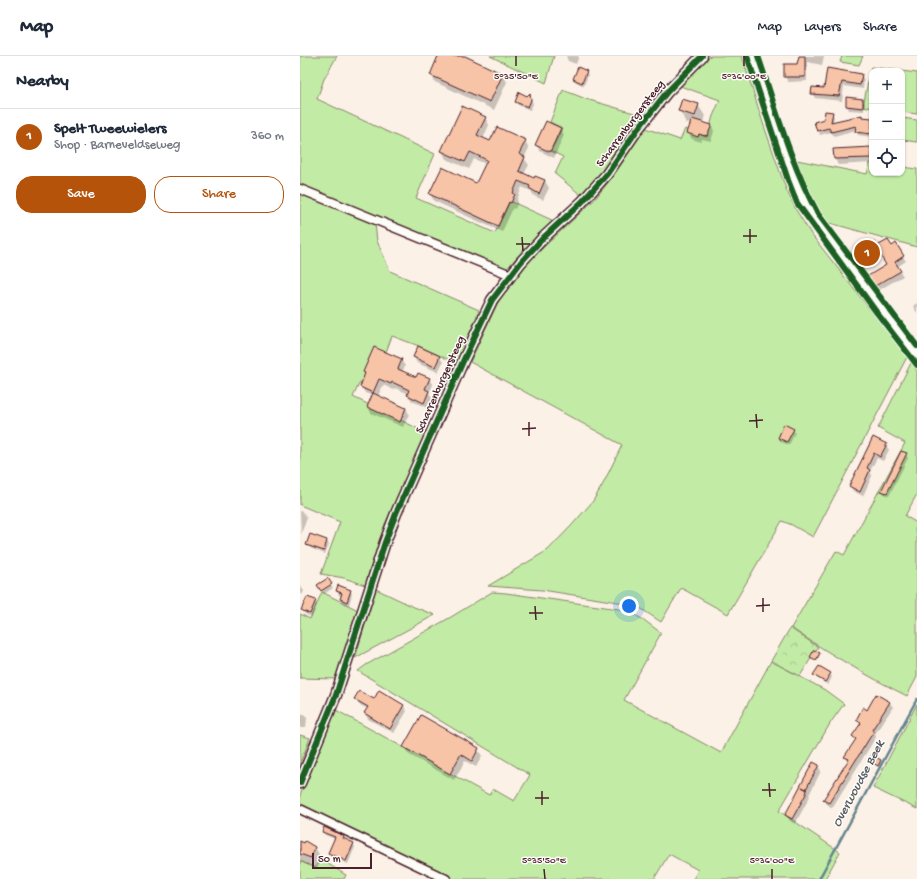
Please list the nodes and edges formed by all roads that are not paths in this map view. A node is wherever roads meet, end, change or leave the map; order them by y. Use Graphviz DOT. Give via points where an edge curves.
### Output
graph roads {
  1 [pos="702,56"];
  2 [pos="752,56"];
  3 [pos="300,189"];
  4 [pos="511,275"];
  5 [pos="917,353"];
  6 [pos="300,783"];
  7 [pos="300,809"];
  8 [pos="446,879"];
  1 -- 4 [label="street, Scharrenburgersteeg" via="667,92 607,174 582,202 543,238"];
  2 -- 5 [label="main road" via="789,168 814,217"];
  3 -- 4 [label="street"];
  4 -- 6 [label="street, Scharrenburgersteeg" via="492,300 397,511 336,695"];
  7 -- 8 [label="street"];
}
